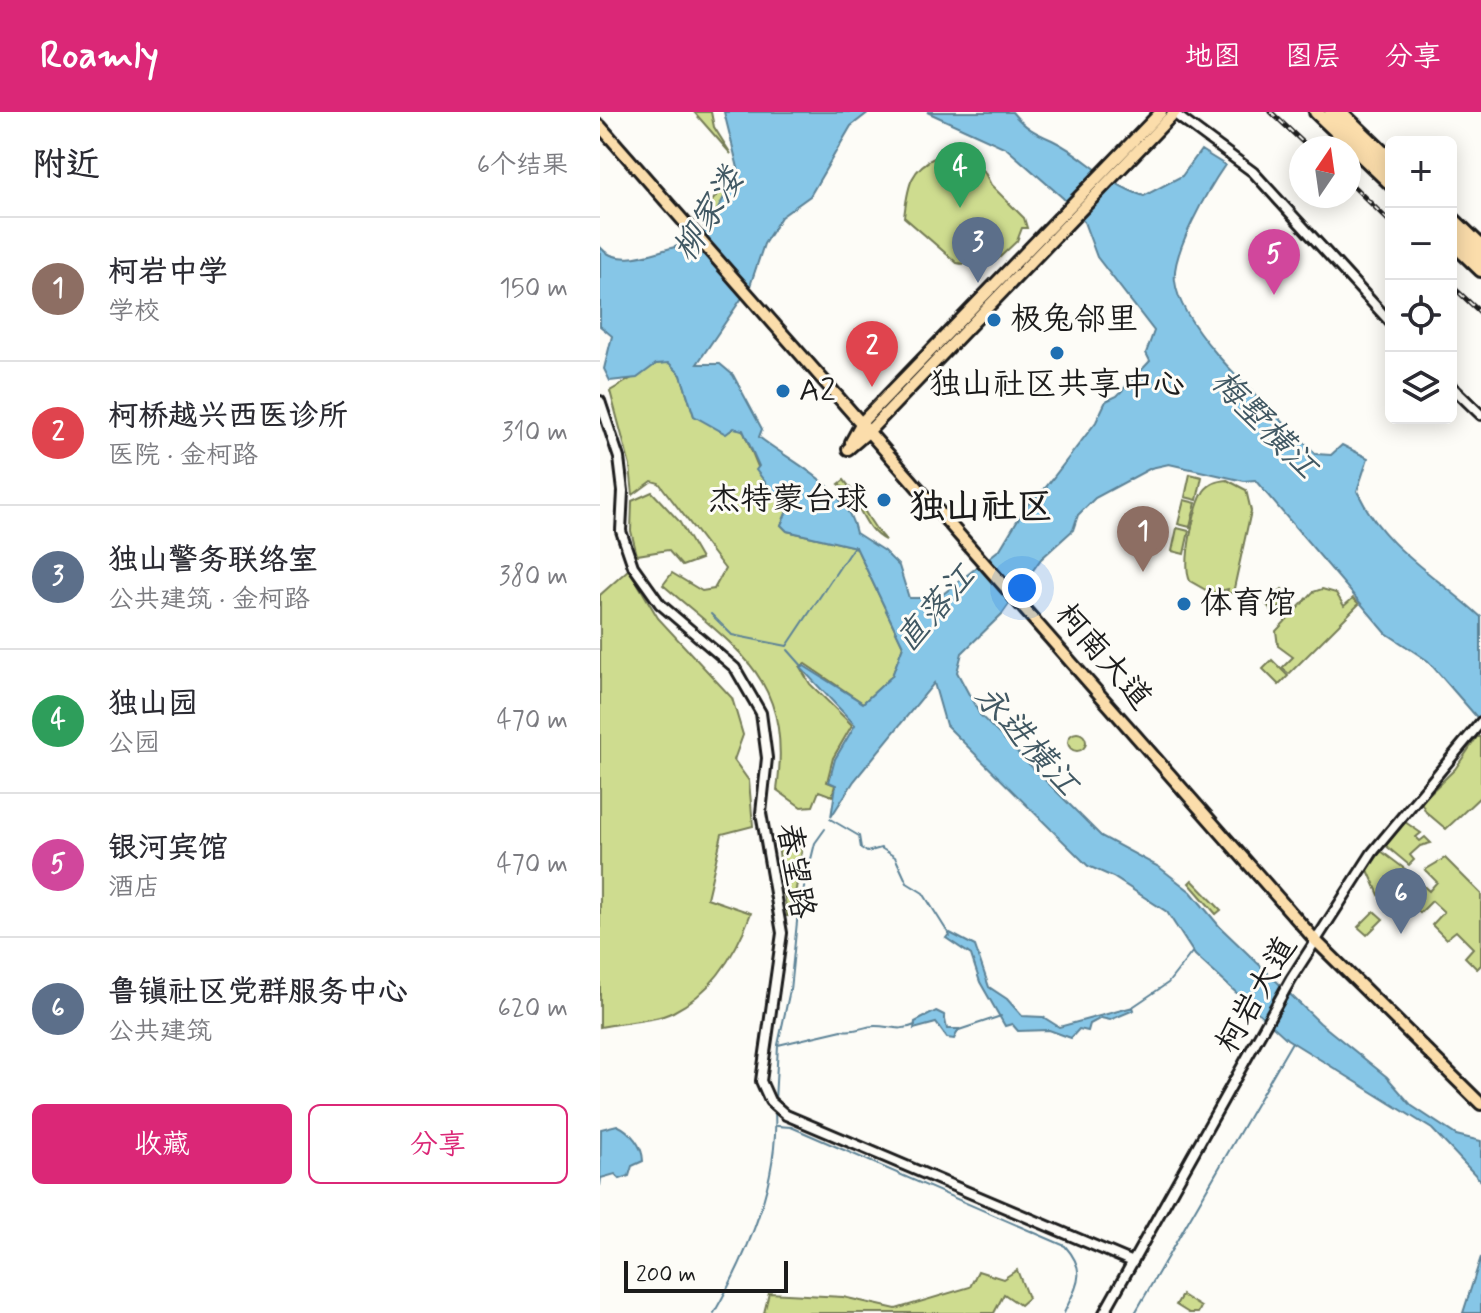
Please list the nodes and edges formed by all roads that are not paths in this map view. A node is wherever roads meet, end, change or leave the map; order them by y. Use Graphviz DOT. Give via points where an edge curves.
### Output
graph roads {
  1 [pos="1161,112"];
  2 [pos="1174,112"];
  3 [pos="1308,112"];
  4 [pos="1316,112"];
  5 [pos="1331,112"];
  6 [pos="1342,112"];
  7 [pos="600,126"];
  8 [pos="1333,136"];
  9 [pos="1385,153"];
  10 [pos="1361,163"];
  11 [pos="1385,164"];
  12 [pos="1116,166"];
  13 [pos="1385,178"];
  14 [pos="1385,185"];
  15 [pos="1457,222"];
  16 [pos="1457,234"];
  17 [pos="1481,245"];
  18 [pos="1457,247"];
  19 [pos="1457,254"];
  20 [pos="1481,257"];
  21 [pos="1481,270"];
  22 [pos="1481,277"];
  23 [pos="1385,316"];
  24 [pos="1457,392"];
  25 [pos="600,401"];
  26 [pos="1481,415"];
  27 [pos="865,426"];
  28 [pos="1478,726"];
  29 [pos="1316,941"];
  30 [pos="1481,1104"];
  31 [pos="1133,1262"];
  32 [pos="1104,1313"];
  1 -- 12 [label="main road"];
  2 -- 12 [label="main road"];
  2 -- 23 [label="street" via="1232,155"];
  3 -- 8 [label="main road"];
  4 -- 13 [label="highway"];
  5 -- 11 [label="highway"];
  6 -- 9 [label="main road"];
  7 -- 27 [label="main road, 柯南大道"];
  10 -- 14 [label="main road"];
  12 -- 27 [label="main road"];
  15 -- 17 [label="main road"];
  16 -- 20 [label="highway"];
  18 -- 21 [label="highway"];
  19 -- 22 [label="main road"];
  24 -- 26 [label="street"];
  25 -- 31 [label="street, 春望路" via="619,458 621,531 633,566 660,604 735,668 761,713 767,758 761,813 782,933 761,1081 775,1105 810,1125"];
  27 -- 29 [label="main road, 柯南大道"];
  28 -- 29 [label="street, 柯岩大道" via="1372,853"];
  29 -- 30 [label="main road, 柯南大道"];
  29 -- 31 [label="street, 柯岩大道"];
  31 -- 32 [label="street, 柯岩大道"];
}
